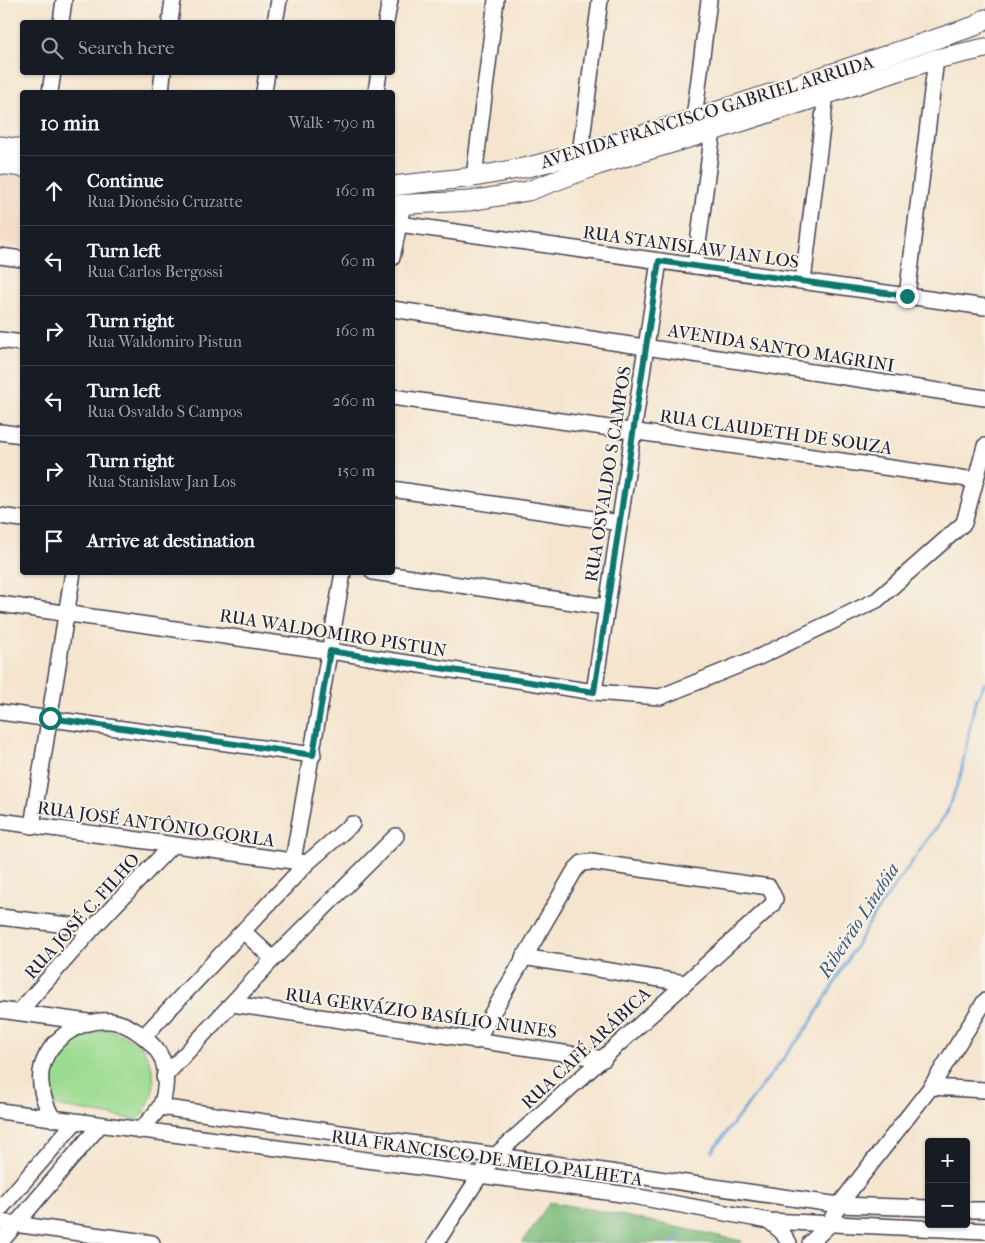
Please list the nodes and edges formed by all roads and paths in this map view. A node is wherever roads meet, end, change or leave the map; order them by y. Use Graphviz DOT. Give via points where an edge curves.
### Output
graph roads {
  1 [pos="64,0"];
  2 [pos="173,0"];
  3 [pos="279,0"];
  4 [pos="390,0"];
  5 [pos="496,0"];
  6 [pos="600,0"];
  7 [pos="709,0"];
  8 [pos="985,19"];
  9 [pos="61,20"];
  10 [pos="170,20"];
  11 [pos="275,20"];
  12 [pos="386,20"];
  13 [pos="985,48"];
  14 [pos="936,59"];
  15 [pos="53,75"];
  16 [pos="163,75"];
  17 [pos="267,75"];
  18 [pos="379,75"];
  19 [pos="50,90"];
  20 [pos="161,90"];
  21 [pos="264,90"];
  22 [pos="376,90"];
  23 [pos="826,94"];
  24 [pos="694,119"];
  25 [pos="713,131"];
  26 [pos="0,146"];
  27 [pos="20,149"];
  28 [pos="580,154"];
  29 [pos="0,164"];
  30 [pos="20,167"];
  31 [pos="474,177"];
  32 [pos="395,186"];
  33 [pos="398,205"];
  34 [pos="395,224"];
  35 [pos="0,256"];
  36 [pos="20,259"];
  37 [pos="659,261"];
  38 [pos="695,266"];
  39 [pos="803,281"];
  40 [pos="907,296"];
  41 [pos="985,307"];
  42 [pos="395,309"];
  43 [pos="0,340"];
  44 [pos="20,343"];
  45 [pos="646,347"];
  46 [pos="395,397"];
  47 [pos="985,398"];
  48 [pos="633,430"];
  49 [pos="0,432"];
  50 [pos="20,435"];
  51 [pos="985,446"];
  52 [pos="975,480"];
  53 [pos="395,489"];
  54 [pos="0,516"];
  55 [pos="20,519"];
  56 [pos="620,523"];
  57 [pos="73,575"];
  58 [pos="343,575"];
  59 [pos="393,575"];
  60 [pos="0,604"];
  61 [pos="606,607"];
  62 [pos="67,612"];
  63 [pos="330,651"];
  64 [pos="594,692"];
  65 [pos="0,712"];
  66 [pos="50,718"];
  67 [pos="313,755"];
  68 [pos="0,821"];
  69 [pos="352,824"];
  70 [pos="32,826"];
  71 [pos="396,836"];
  72 [pos="172,845"];
  73 [pos="300,862"];
  74 [pos="0,917"];
  75 [pos="93,928"];
  76 [pos="243,931"];
  77 [pos="523,957"];
  78 [pos="273,960"];
  79 [pos="684,983"];
  80 [pos="985,1001"];
  81 [pos="232,1004"];
  82 [pos="0,1010"];
  83 [pos="19,1012"];
  84 [pos="88,1022"];
  85 [pos="144,1036"];
  86 [pos="476,1041"];
  87 [pos="604,1059"];
  88 [pos="164,1077"];
  89 [pos="931,1087"];
  90 [pos="985,1090"];
  91 [pos="160,1107"];
  92 [pos="0,1111"];
  93 [pos="53,1119"];
  94 [pos="75,1122"];
  95 [pos="100,1125"];
  96 [pos="140,1131"];
  97 [pos="497,1154"];
  98 [pos="481,1174"];
  99 [pos="839,1205"];
  100 [pos="925,1208"];
  101 [pos="0,1209"];
  102 [pos="970,1210"];
  103 [pos="985,1210"];
  104 [pos="769,1221"];
  105 [pos="0,1222"];
  106 [pos="16,1223"];
  107 [pos="828,1226"];
  108 [pos="985,1231"];
  109 [pos="934,1236"];
  110 [pos="0,1243"];
  111 [pos="152,1243"];
  112 [pos="436,1243"];
  113 [pos="789,1243"];
  114 [pos="810,1243"];
  115 [pos="827,1243"];
  1 -- 9 [label="street"];
  2 -- 10 [label="street"];
  3 -- 11 [label="street"];
  4 -- 12 [label="street"];
  5 -- 31 [label="street"];
  6 -- 28 [label="street"];
  7 -- 24 [label="street"];
  8 -- 24 [label="main road, AVENIDA FRANCISCO GABRIEL ARRUDA" via="975,26"];
  13 -- 14 [label="main road, AVENIDA FRANCISCO GABRIEL ARRUDA"];
  14 -- 23 [label="main road, AVENIDA FRANCISCO GABRIEL ARRUDA"];
  14 -- 40 [label="street"];
  15 -- 19 [label="street"];
  16 -- 20 [label="street"];
  17 -- 21 [label="street"];
  18 -- 22 [label="street"];
  23 -- 25 [label="main road, AVENIDA FRANCISCO GABRIEL ARRUDA"];
  23 -- 39 [label="street"];
  24 -- 28 [label="main road, AVENIDA FRANCISCO GABRIEL ARRUDA"];
  25 -- 33 [label="main road, AVENIDA FRANCISCO GABRIEL ARRUDA" via="598,165 528,191 470,201"];
  25 -- 38 [label="street"];
  26 -- 27 [label="main road"];
  28 -- 31 [label="main road, AVENIDA FRANCISCO GABRIEL ARRUDA"];
  29 -- 30 [label="main road"];
  31 -- 32 [label="main road, AVENIDA FRANCISCO GABRIEL ARRUDA"];
  33 -- 34 [label="street"];
  34 -- 37 [label="street, RUA STANISLAW JAN LOS"];
  35 -- 36 [label="street"];
  37 -- 38 [label="street, RUA STANISLAW JAN LOS"];
  37 -- 45 [label="street, RUA OSVALDO S CAMPOS"];
  38 -- 39 [label="street, RUA STANISLAW JAN LOS"];
  39 -- 40 [label="street, RUA STANISLAW JAN LOS"];
  40 -- 41 [label="street, RUA STANISLAW JAN LOS"];
  42 -- 45 [label="street, AVENIDA SANTO MAGRINI"];
  43 -- 44 [label="street"];
  45 -- 47 [label="street, AVENIDA SANTO MAGRINI"];
  45 -- 48 [label="street, RUA OSVALDO S CAMPOS"];
  46 -- 48 [label="street, RUA CLAUDETH DE SOUZA"];
  48 -- 52 [label="street, RUA CLAUDETH DE SOUZA"];
  48 -- 56 [label="street, RUA OSVALDO S CAMPOS"];
  49 -- 50 [label="street"];
  51 -- 52 [label="street"];
  52 -- 64 [label="street, RUA WALDOMIRO PISTUN" via="964,523 877,600 759,657 660,697"];
  53 -- 56 [label="street"];
  54 -- 55 [label="street"];
  56 -- 61 [label="street, RUA OSVALDO S CAMPOS"];
  57 -- 62 [label="street"];
  58 -- 63 [label="street"];
  59 -- 61 [label="street"];
  60 -- 62 [label="street, RUA WALDOMIRO PISTUN"];
  61 -- 64 [label="street, RUA OSVALDO S CAMPOS"];
  62 -- 63 [label="street, RUA WALDOMIRO PISTUN"];
  62 -- 66 [label="street"];
  63 -- 64 [label="street, RUA WALDOMIRO PISTUN"];
  63 -- 67 [label="street"];
  65 -- 66 [label="street"];
  66 -- 67 [label="street"];
  66 -- 70 [label="street"];
  67 -- 73 [label="street"];
  68 -- 70 [label="street, RUA JOSÉ ANTÔNIO GORLA"];
  69 -- 73 [label="street"];
  70 -- 72 [label="street, RUA JOSÉ ANTÔNIO GORLA"];
  71 -- 78 [label="street"];
  72 -- 73 [label="street, RUA JOSÉ ANTÔNIO GORLA"];
  72 -- 75 [label="street, RUA JOSÉ C. FILHO"];
  73 -- 76 [label="street"];
  74 -- 75 [label="street"];
  75 -- 83 [label="street, RUA JOSÉ C. FILHO"];
  76 -- 78 [label="street"];
  76 -- 85 [label="street"];
  77 -- 79 [label="street"];
  77 -- 79 [label="street, RUA CAFÉ ARÁBICA" via="582,862 769,887 774,894 772,905"];
  77 -- 86 [label="street"];
  78 -- 81 [label="street"];
  79 -- 87 [label="street, RUA CAFÉ ARÁBICA"];
  80 -- 89 [label="street"];
  81 -- 86 [label="street, RUA GERVÁZIO BASÍLIO NUNES"];
  81 -- 88 [label="street"];
  82 -- 83 [label="street"];
  83 -- 84 [label="street"];
  84 -- 85 [label="street" via="116,1022"];
  84 -- 93 [label="street" via="65,1033 48,1052 41,1072 43,1099"];
  85 -- 88 [label="street" via="162,1060"];
  86 -- 87 [label="street, RUA GERVÁZIO BASÍLIO NUNES"];
  87 -- 97 [label="street, RUA CAFÉ ARÁBICA"];
  88 -- 91 [label="street"];
  89 -- 90 [label="street"];
  89 -- 99 [label="street"];
  91 -- 96 [label="street"];
  91 -- 97 [label="street, RUA FRANCISCO DE MELO PALHETA"];
  92 -- 93 [label="street"];
  93 -- 94 [label="street"];
  94 -- 95 [label="street"];
  94 -- 101 [label="street"];
  95 -- 96 [label="street"];
  95 -- 106 [label="street"];
  96 -- 98 [label="street, RUA FRANCISCO DE MELO PALHETA"];
  97 -- 98 [label="street, RUA CAFÉ ARÁBICA"];
  97 -- 99 [label="street, RUA FRANCISCO DE MELO PALHETA"];
  98 -- 104 [label="street, RUA FRANCISCO DE MELO PALHETA" via="622,1194"];
  98 -- 112 [label="street, RUA CAFÉ ARÁBICA"];
  99 -- 100 [label="street, RUA FRANCISCO DE MELO PALHETA"];
  99 -- 107 [label="street"];
  102 -- 103 [label="street"];
  104 -- 107 [label="street, RUA FRANCISCO DE MELO PALHETA"];
  104 -- 113 [label="street"];
  105 -- 106 [label="street"];
  106 -- 110 [label="street"];
  106 -- 111 [label="street"];
  107 -- 109 [label="street, RUA FRANCISCO DE MELO PALHETA"];
  107 -- 114 [label="street"];
  107 -- 115 [label="street"];
  108 -- 109 [label="street, RUA FRANCISCO DE MELO PALHETA"];
}
